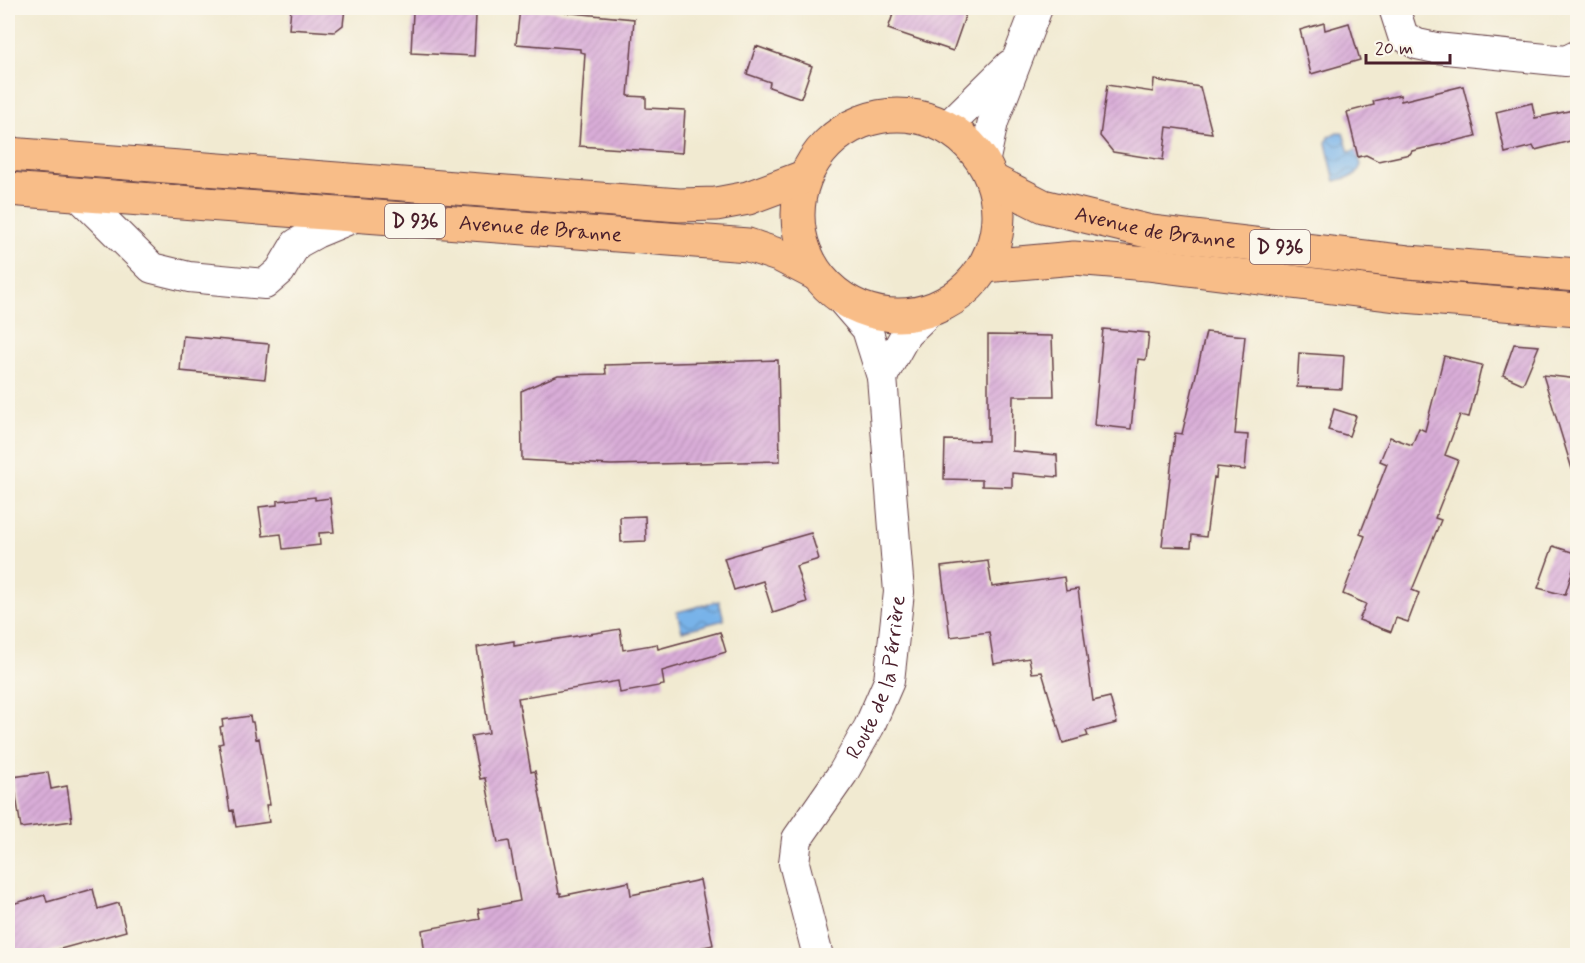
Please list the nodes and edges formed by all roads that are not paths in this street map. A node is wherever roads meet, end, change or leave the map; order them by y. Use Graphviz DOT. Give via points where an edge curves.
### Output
graph roads {
  1 [pos="1037,8"];
  2 [pos="1394,8"];
  3 [pos="1578,55"];
  4 [pos="1017,59"];
  5 [pos="947,128"];
  6 [pos="8,154"];
  7 [pos="988,171"];
  8 [pos="804,177"];
  9 [pos="8,189"];
  10 [pos="78,195"];
  11 [pos="357,216"];
  12 [pos="985,266"];
  13 [pos="816,274"];
  14 [pos="1578,275"];
  15 [pos="840,298"];
  16 [pos="931,310"];
  17 [pos="1578,310"];
  18 [pos="882,377"];
  19 [pos="818,956"];
  1 -- 4 [label="street"];
  2 -- 3 [label="street" via="1403,36 1417,44 1566,61"];
  4 -- 5 [label="street"];
  4 -- 7 [label="street" via="993,122"];
  5 -- 7 [label="main road" via="968,143"];
  5 -- 8 [label="main road" via="915,116 881,116 849,127 822,148"];
  6 -- 8 [label="main road, Avenue de Branne / D 936" via="679,205 748,198"];
  7 -- 12 [label="main road" via="999,209 996,239"];
  7 -- 14 [label="main road, Avenue de Branne / D 936" via="1043,206 1151,232 1408,262"];
  8 -- 13 [label="main road" via="796,210 801,244"];
  9 -- 10 [label="main road, Avenue de Branne / D 936"];
  10 -- 11 [label="main road, Avenue de Branne / D 936"];
  10 -- 11 [label="street" via="152,268 189,277 265,284 280,271 296,244"];
  11 -- 13 [label="main road, Avenue de Branne / D 936" via="748,245 781,255"];
  12 -- 16 [label="main road" via="953,300"];
  12 -- 17 [label="main road, Avenue de Branne / D 936" via="1074,258 1404,296"];
  13 -- 15 [label="main road"];
  15 -- 16 [label="main road" via="868,312 900,316"];
  15 -- 18 [label="street, Route de la Pérrière" via="867,329"];
  16 -- 18 [label="street" via="906,334"];
  18 -- 19 [label="street, Route de la Pérrière" via="899,592 889,681 843,773 797,839 794,863"];
}
